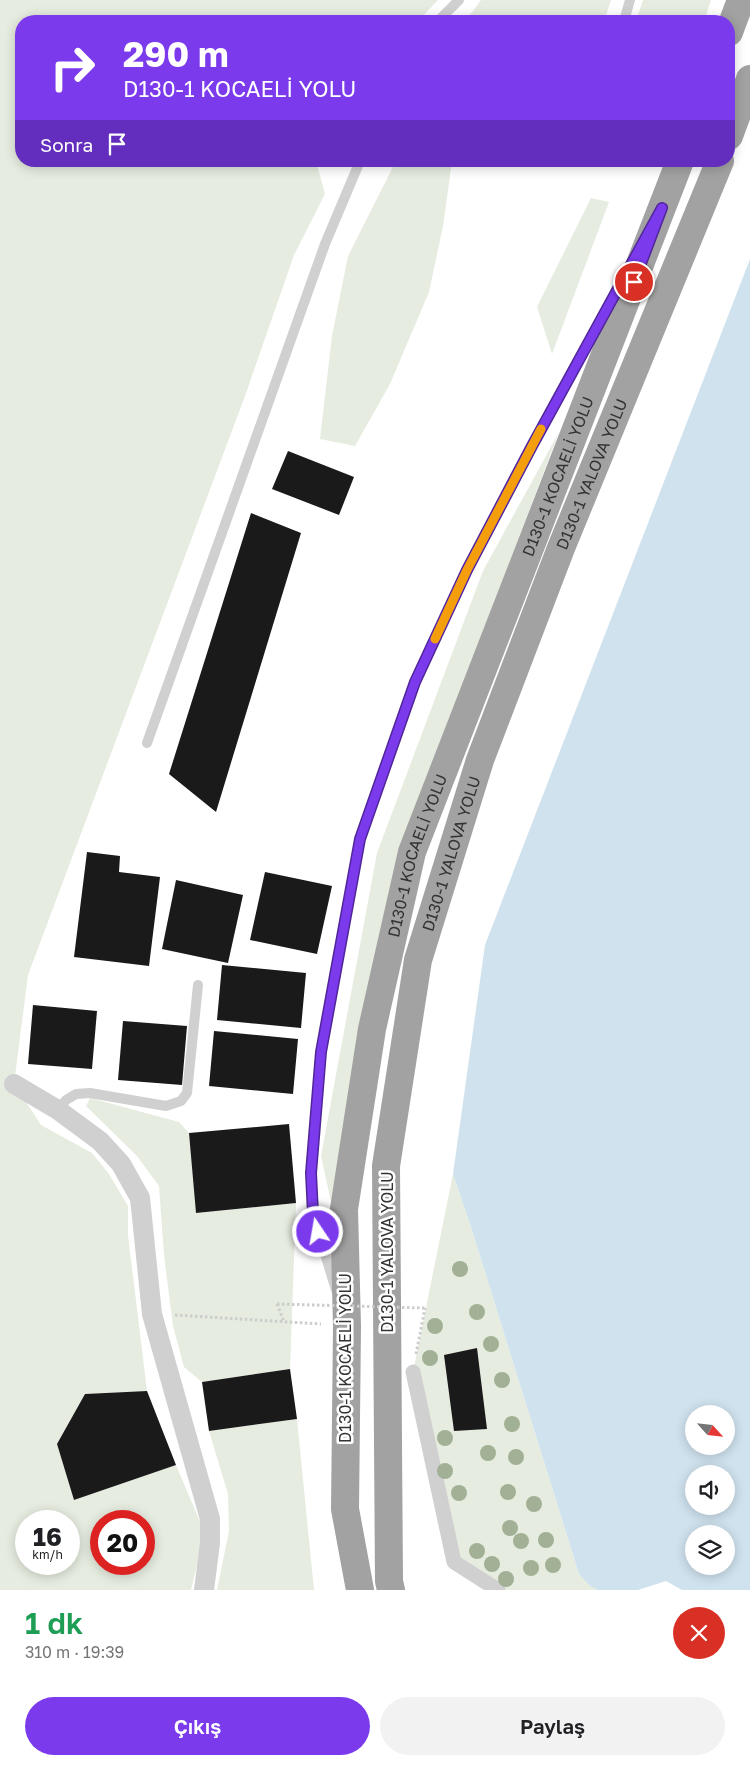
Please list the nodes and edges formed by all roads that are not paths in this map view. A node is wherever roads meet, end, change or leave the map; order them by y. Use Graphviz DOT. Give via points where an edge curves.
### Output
graph roads {
  1 [pos="459,0"];
  2 [pos="630,0"];
  3 [pos="741,0"];
  4 [pos="444,15"];
  5 [pos="626,15"];
  6 [pos="735,16"];
  7 [pos="750,79"];
  8 [pos="735,120"];
  9 [pos="357,167"];
  10 [pos="669,167"];
  11 [pos="678,167"];
  12 [pos="718,167"];
  13 [pos="662,208"];
  14 [pos="148,743"];
  15 [pos="198,985"];
  16 [pos="14,1084"];
  17 [pos="58,1110"];
  18 [pos="347,1326"];
  19 [pos="413,1372"];
  20 [pos="396,1587"];
  21 [pos="204,1590"];
  22 [pos="360,1590"];
  23 [pos="498,1590"];
  1 -- 4 [label="lane"];
  2 -- 5 [label="lane"];
  3 -- 6 [label="highway"];
  7 -- 8 [label="highway"];
  9 -- 14 [label="lane" via="325,244"];
  10 -- 13 [label="lane"];
  11 -- 13 [label="highway, D130-1 KOCAELİ YOLU"];
  12 -- 20 [label="highway, D130-1 YALOVA YOLU" via="561,548 480,760 418,960 386,1166"];
  13 -- 18 [label="highway, D130-1 KOCAELİ YOLU" via="412,852 372,1029 344,1209"];
  13 -- 18 [label="lane" via="467,570 415,682 360,839 321,1052 311,1173 313,1214"];
  15 -- 17 [label="lane" via="187,1093 181,1101 166,1106 90,1092 76,1094"];
  16 -- 17 [label="street"];
  17 -- 21 [label="street" via="100,1141 121,1164 140,1198 152,1314 210,1519"];
  18 -- 22 [label="highway, D130-1 KOCAELİ YOLU" via="344,1509"];
  19 -- 23 [label="street" via="454,1562"];
}
